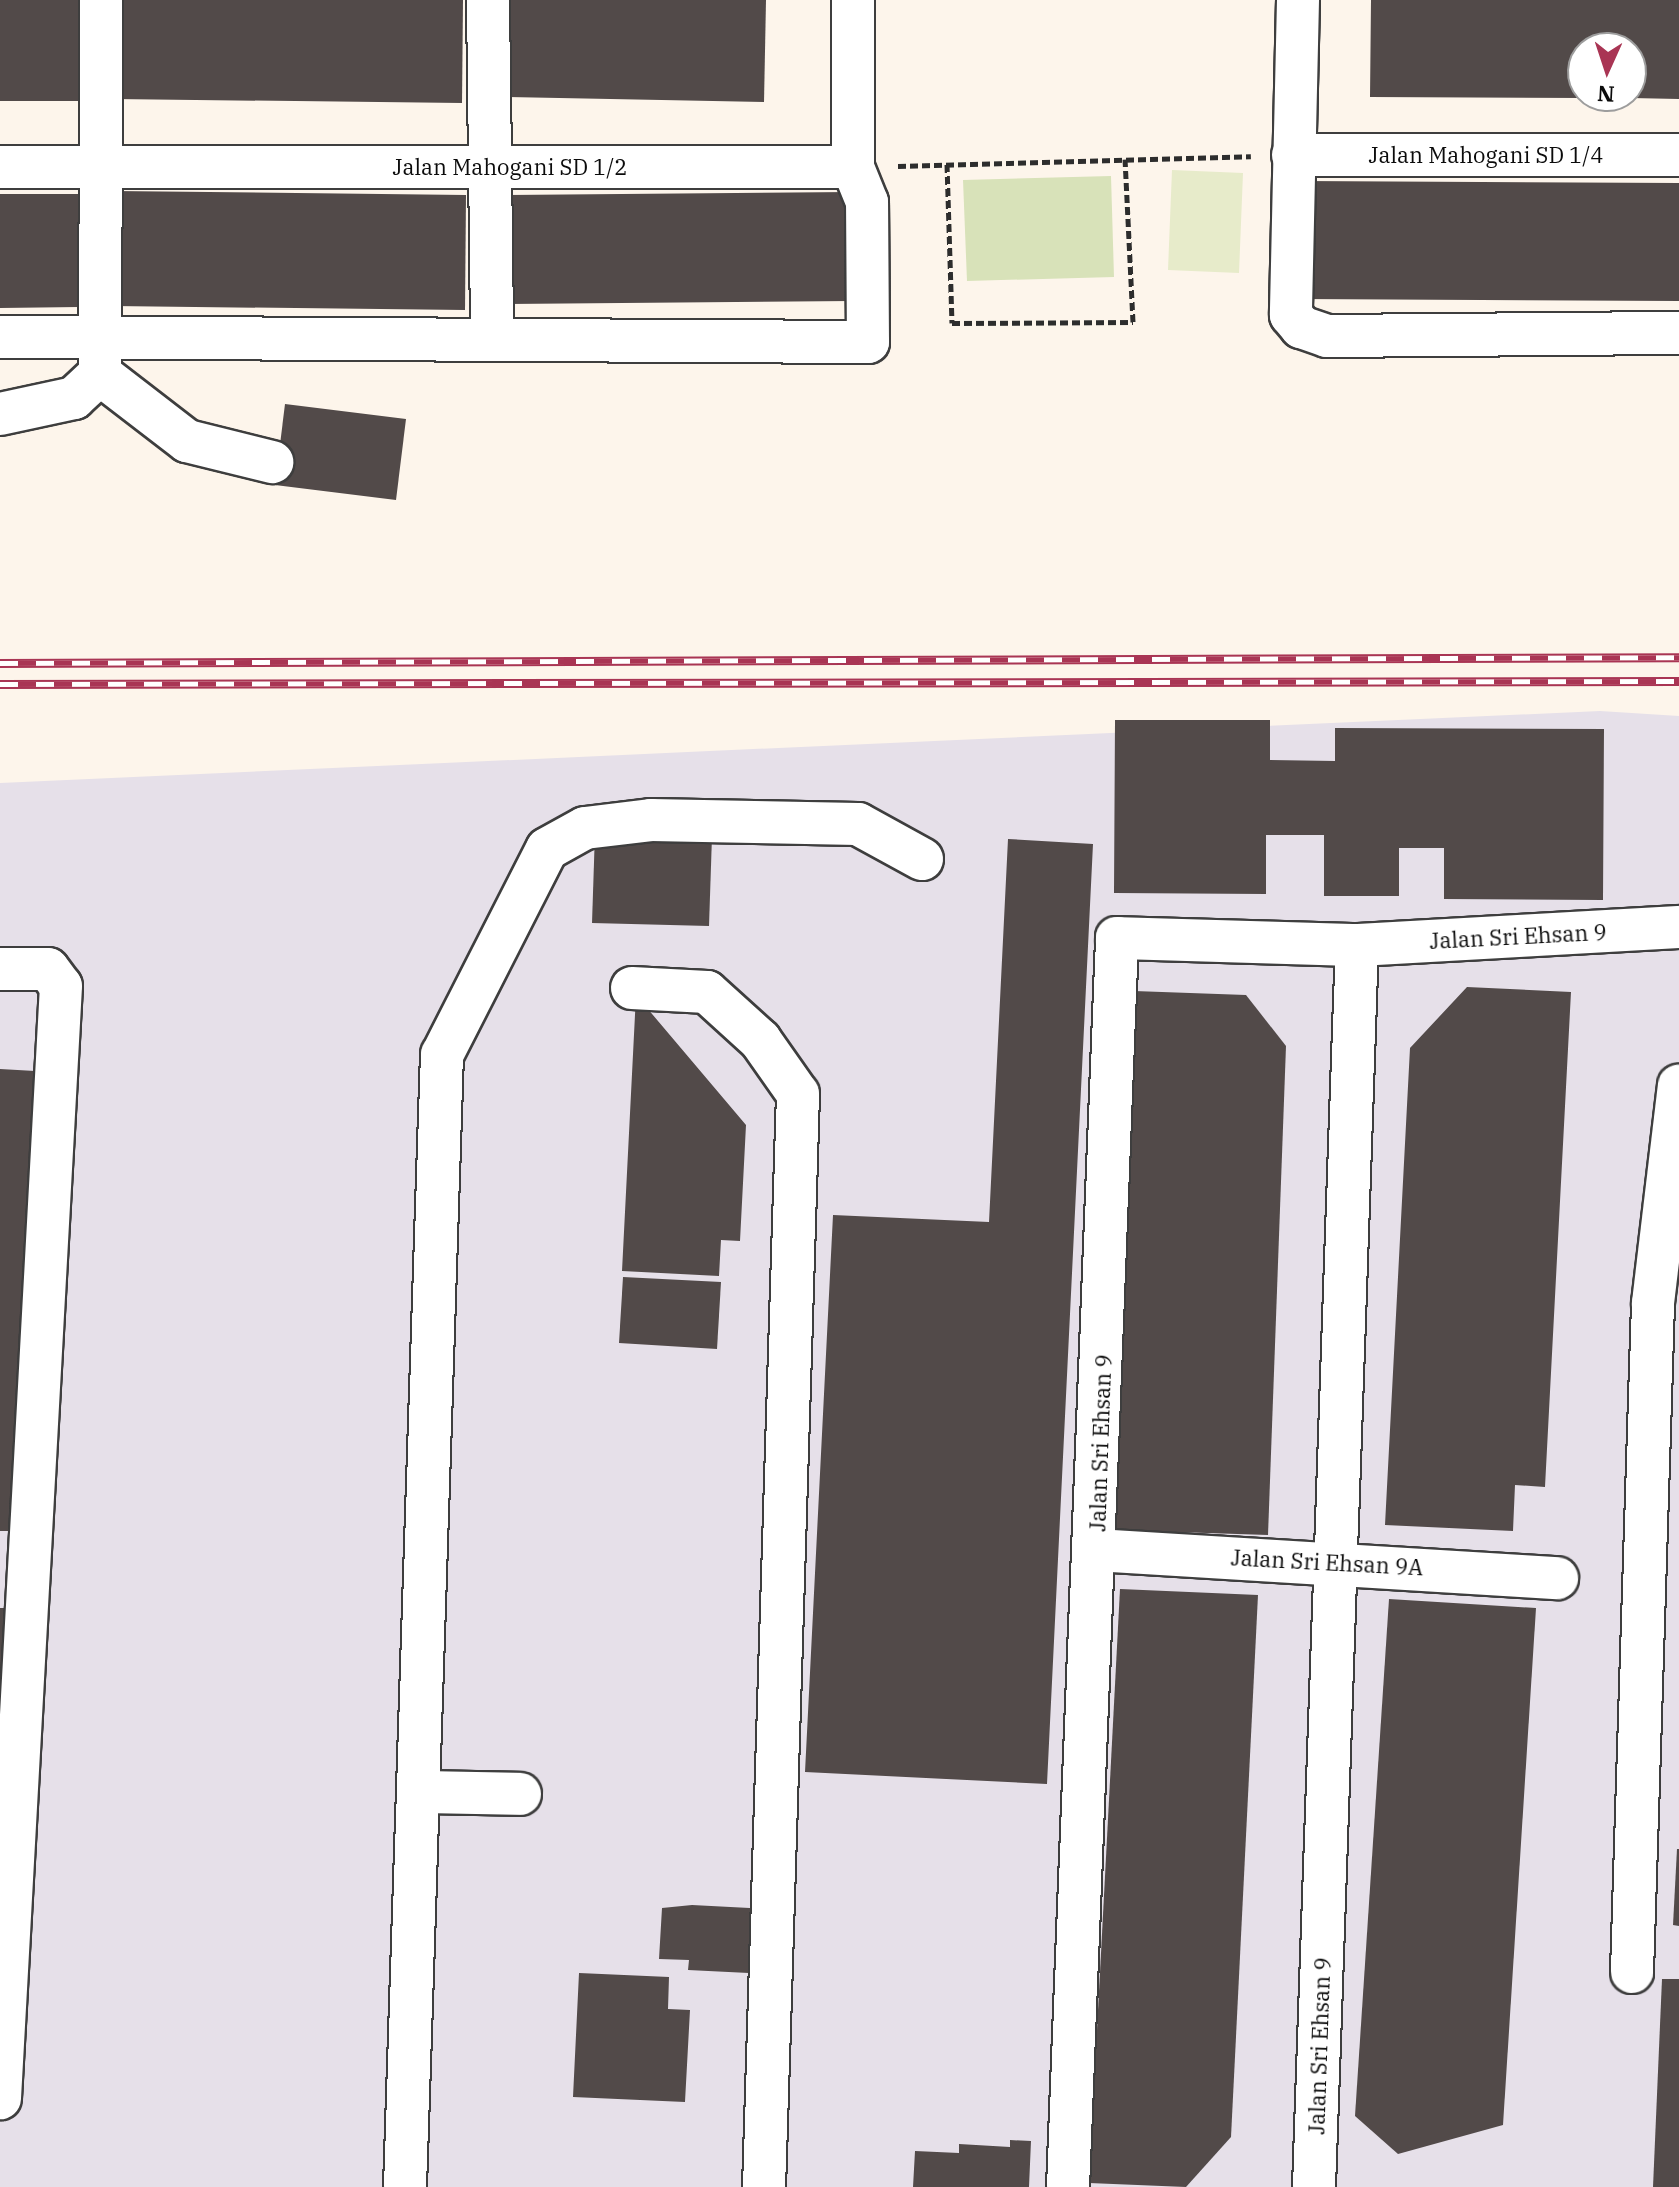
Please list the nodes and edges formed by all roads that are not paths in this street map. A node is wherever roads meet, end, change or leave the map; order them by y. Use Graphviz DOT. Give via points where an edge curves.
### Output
graph roads {
  1 [pos="101,0"];
  2 [pos="488,0"];
  3 [pos="853,0"];
  4 [pos="1298,0"];
  5 [pos="1293,155"];
  6 [pos="1679,155"];
  7 [pos="0,167"];
  8 [pos="101,167"];
  9 [pos="486,167"];
  10 [pos="853,167"];
  11 [pos="1679,333"];
  12 [pos="0,337"];
  13 [pos="492,340"];
  14 [pos="100,356"];
  15 [pos="0,414"];
  16 [pos="272,462"];
  17 [pos="922,859"];
  18 [pos="1679,927"];
  19 [pos="1357,945"];
  20 [pos="0,969"];
  21 [pos="632,988"];
  22 [pos="1679,1086"];
  23 [pos="1096,1550"];
  24 [pos="1337,1562"];
  25 [pos="1557,1578"];
  26 [pos="14,1602"];
  27 [pos="419,1792"];
  28 [pos="520,1794"];
  29 [pos="1632,1972"];
  30 [pos="0,2098"];
  31 [pos="405,2187"];
  32 [pos="764,2187"];
  33 [pos="1068,2187"];
  34 [pos="1314,2187"];
  1 -- 8 [label="street"];
  2 -- 9 [label="street"];
  3 -- 10 [label="street"];
  4 -- 5 [label="street"];
  5 -- 6 [label="street, Jalan Mahogani SD 1/4"];
  5 -- 11 [label="street" via="1291,315 1301,327 1327,336"];
  7 -- 8 [label="street, Jalan Mahogani SD 1/2"];
  8 -- 9 [label="street, Jalan Mahogani SD 1/2"];
  8 -- 14 [label="street"];
  9 -- 10 [label="street, Jalan Mahogani SD 1/2"];
  9 -- 13 [label="street"];
  10 -- 13 [label="street" via="867,202 868,342"];
  12 -- 14 [label="street"];
  13 -- 14 [label="street"];
  14 -- 15 [label="street" via="74,398"];
  14 -- 16 [label="street" via="187,441"];
  17 -- 27 [label="street" via="858,824 781,821 598,826 547,849 442,1055"];
  18 -- 19 [label="street, Jalan Sri Ehsan 9"];
  19 -- 23 [label="street, Jalan Sri Ehsan 9" via="1117,938"];
  19 -- 24 [label="street, Jalan Sri Ehsan 9"];
  20 -- 26 [label="street" via="48,969 61,986"];
  21 -- 32 [label="street" via="707,992 760,1040 798,1094"];
  22 -- 29 [label="street" via="1653,1303"];
  23 -- 24 [label="street, Jalan Sri Ehsan 9A"];
  23 -- 33 [label="street, Jalan Sri Ehsan 9"];
  24 -- 25 [label="street, Jalan Sri Ehsan 9A"];
  24 -- 34 [label="street, Jalan Sri Ehsan 9"];
  26 -- 30 [label="street"];
  27 -- 28 [label="street"];
  27 -- 31 [label="street"];
}
